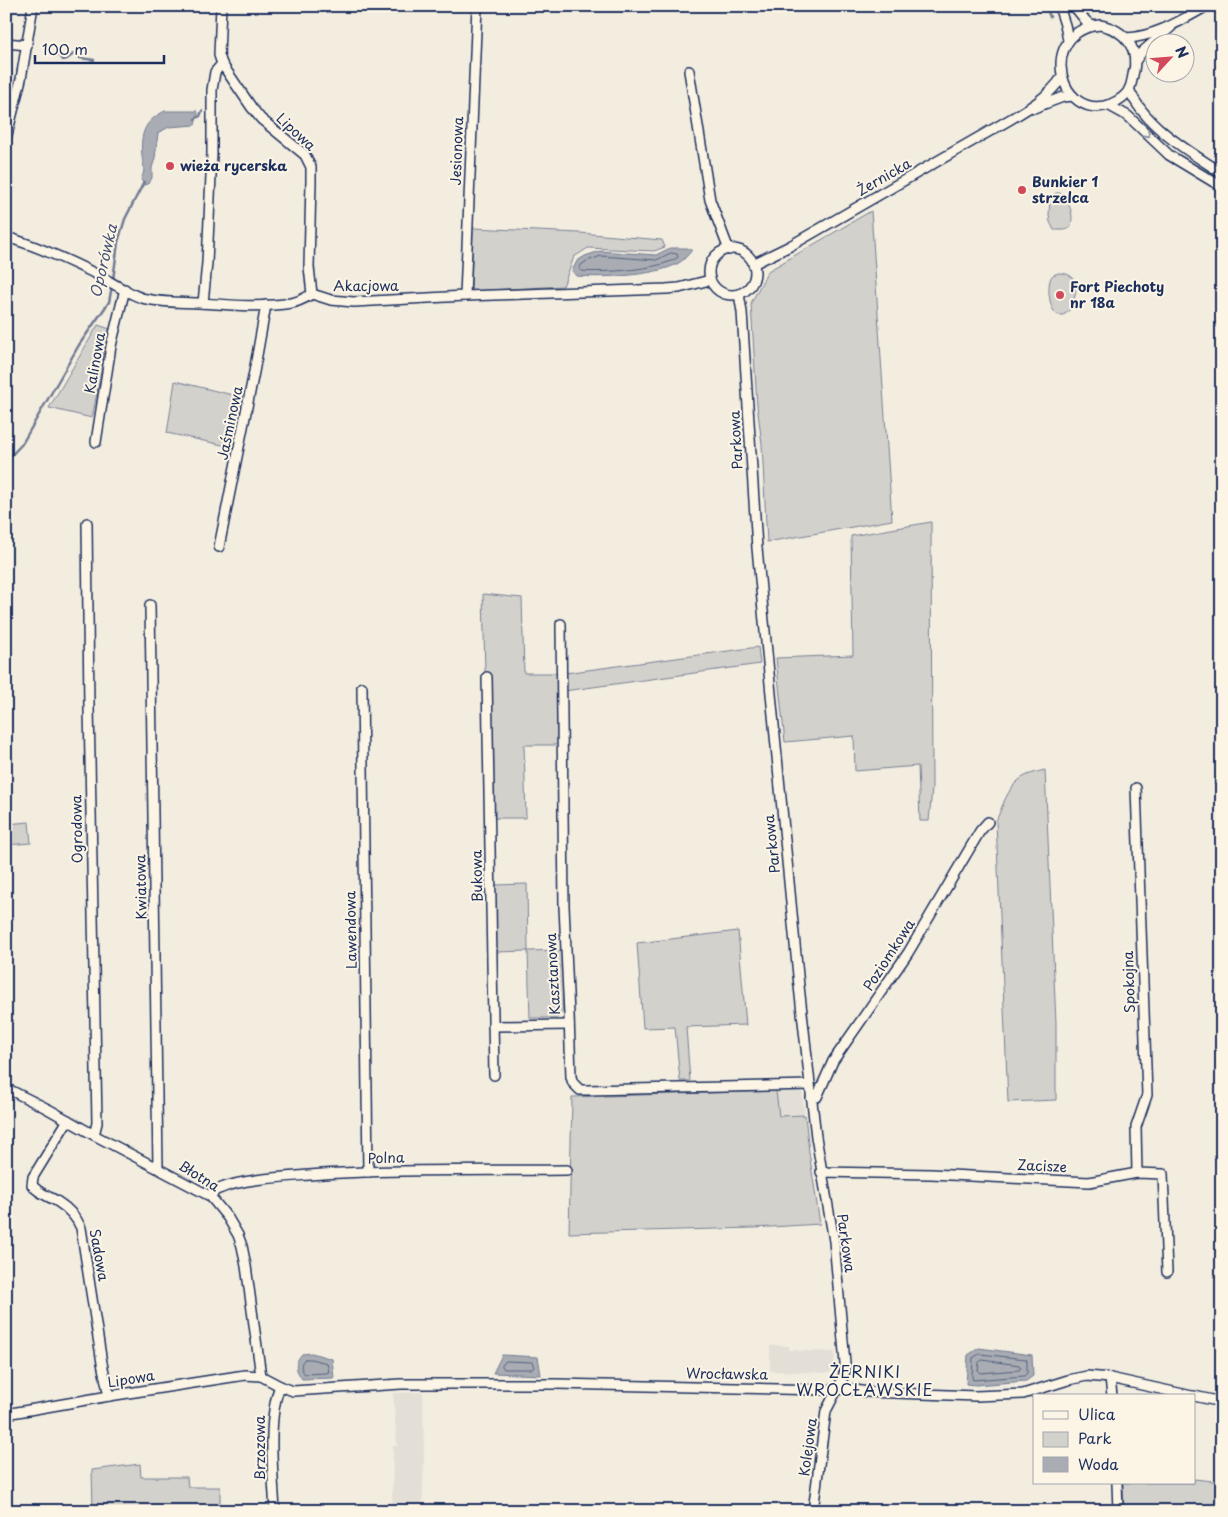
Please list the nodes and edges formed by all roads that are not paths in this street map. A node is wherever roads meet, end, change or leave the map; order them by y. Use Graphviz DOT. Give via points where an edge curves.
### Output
graph roads {
  1 [pos="33,6"];
  2 [pos="221,6"];
  3 [pos="477,6"];
  4 [pos="1059,6"];
  5 [pos="1074,6"];
  6 [pos="1207,6"];
  7 [pos="1175,24"];
  8 [pos="1092,26"];
  9 [pos="1126,38"];
  10 [pos="1068,40"];
  11 [pos="6,43"];
  12 [pos="27,45"];
  13 [pos="1136,60"];
  14 [pos="222,64"];
  15 [pos="689,71"];
  16 [pos="1062,77"];
  17 [pos="1129,89"];
  18 [pos="1073,96"];
  19 [pos="1108,105"];
  20 [pos="1026,110"];
  21 [pos="6,139"];
  22 [pos="1222,174"];
  23 [pos="1222,187"];
  24 [pos="6,237"];
  25 [pos="729,250"];
  26 [pos="754,264"];
  27 [pos="710,280"];
  28 [pos="125,289"];
  29 [pos="312,294"];
  30 [pos="739,294"];
  31 [pos="465,296"];
  32 [pos="203,303"];
  33 [pos="266,304"];
  34 [pos="96,442"];
  35 [pos="87,523"];
  36 [pos="219,547"];
  37 [pos="150,605"];
  38 [pos="561,624"];
  39 [pos="487,677"];
  40 [pos="362,687"];
  41 [pos="1136,788"];
  42 [pos="988,822"];
  43 [pos="570,1025"];
  44 [pos="493,1026"];
  45 [pos="494,1075"];
  46 [pos="810,1084"];
  47 [pos="6,1088"];
  48 [pos="811,1098"];
  49 [pos="68,1120"];
  50 [pos="94,1135"];
  51 [pos="158,1168"];
  52 [pos="567,1170"];
  53 [pos="368,1172"];
  54 [pos="821,1172"];
  55 [pos="1137,1173"];
  56 [pos="210,1196"];
  57 [pos="1167,1272"];
  58 [pos="261,1376"];
  59 [pos="1110,1378"];
  60 [pos="280,1386"];
  61 [pos="837,1389"];
  62 [pos="1112,1394"];
  63 [pos="1184,1394"];
  64 [pos="109,1396"];
  65 [pos="1196,1397"];
  66 [pos="1222,1402"];
  67 [pos="6,1414"];
  68 [pos="1117,1484"];
  69 [pos="275,1511"];
  70 [pos="813,1511"];
  71 [pos="1118,1511"];
  1 -- 12 [label="street"];
  2 -- 14 [label="street, Lipowa" via="219,55"];
  3 -- 31 [label="street, Jesionowa"];
  4 -- 10 [label="street"];
  5 -- 8 [label="street"];
  6 -- 7 [label="street"];
  7 -- 9 [label="street" via="1143,36"];
  7 -- 13 [label="street"];
  8 -- 9 [label="street" via="1106,26"];
  8 -- 10 [label="street"];
  9 -- 13 [label="street"];
  10 -- 16 [label="street" via="1061,59"];
  11 -- 12 [label="street"];
  12 -- 21 [label="street"];
  13 -- 17 [label="street"];
  14 -- 29 [label="street, Lipowa" via="261,119 308,161"];
  14 -- 32 [label="street, Lipowa" via="215,72 212,90 212,164"];
  15 -- 25 [label="street" via="710,200"];
  16 -- 18 [label="street"];
  16 -- 20 [label="street, Żernicka" via="1048,94"];
  17 -- 19 [label="street"];
  17 -- 22 [label="street" via="1139,107 1157,126"];
  18 -- 19 [label="street" via="1093,106"];
  18 -- 20 [label="street, Żernicka"];
  19 -- 23 [label="street, one-way" via="1128,116 1169,155"];
  20 -- 26 [label="street, Żernicka"];
  24 -- 28 [label="street" via="41,248"];
  25 -- 26 [label="street" via="741,251"];
  25 -- 27 [label="street" via="714,258"];
  26 -- 30 [label="street" via="754,280"];
  27 -- 30 [label="street" via="728,295"];
  27 -- 31 [label="street, Akacjowa" via="666,289"];
  28 -- 32 [label="street" via="154,300"];
  28 -- 34 [label="street, Kalinowa" via="111,346"];
  29 -- 31 [label="street, Akacjowa" via="354,302"];
  29 -- 33 [label="street" via="291,303"];
  30 -- 46 [label="street, Parkowa" via="757,548"];
  32 -- 33 [label="street"];
  33 -- 36 [label="street, Jaśminowa"];
  35 -- 50 [label="street, Ogrodowa" via="97,1123"];
  37 -- 51 [label="street, Kwiatowa"];
  38 -- 43 [label="street, Kasztanowa" via="564,906"];
  39 -- 44 [label="street, Bukowa"];
  40 -- 53 [label="street, Lawendowa"];
  41 -- 55 [label="street, Spokojna" via="1147,1095 1136,1127"];
  42 -- 48 [label="street, Poziomkowa" via="908,952 832,1061 817,1097"];
  43 -- 44 [label="street"];
  43 -- 46 [label="street, Kasztanowa" via="570,1077 580,1090"];
  44 -- 45 [label="street, Bukowa"];
  46 -- 48 [label="street, Parkowa"];
  47 -- 49 [label="street, Błotna"];
  48 -- 54 [label="street, Parkowa"];
  49 -- 50 [label="street, Błotna"];
  49 -- 64 [label="street, Sadowa" via="33,1177 32,1185 77,1218 81,1228"];
  50 -- 51 [label="street, Błotna"];
  51 -- 56 [label="street, Błotna"];
  52 -- 53 [label="street, Polna"];
  53 -- 56 [label="street, Polna" via="280,1177 217,1190"];
  54 -- 55 [label="street, Zacisze" via="1089,1182"];
  54 -- 61 [label="street, Parkowa" via="834,1240 844,1357 845,1371"];
  55 -- 57 [label="street, Zacisze" via="1162,1174"];
  56 -- 58 [label="street, Błotna" via="228,1218 242,1246"];
  58 -- 60 [label="street, Wrocławska"];
  58 -- 64 [label="street, Lipowa" via="245,1375"];
  59 -- 61 [label="street, Wrocławska" via="1087,1376 1023,1394 999,1396"];
  59 -- 62 [label="street"];
  59 -- 63 [label="street, Wrocławska"];
  60 -- 61 [label="street, Wrocławska" via="293,1391 401,1384"];
  60 -- 69 [label="street, Brzozowa" via="273,1418"];
  61 -- 70 [label="street, Kolejowa" via="826,1412"];
  64 -- 67 [label="street, Lipowa"];
  65 -- 66 [label="street, Wrocławska"];
  68 -- 71 [label="street"];
}
